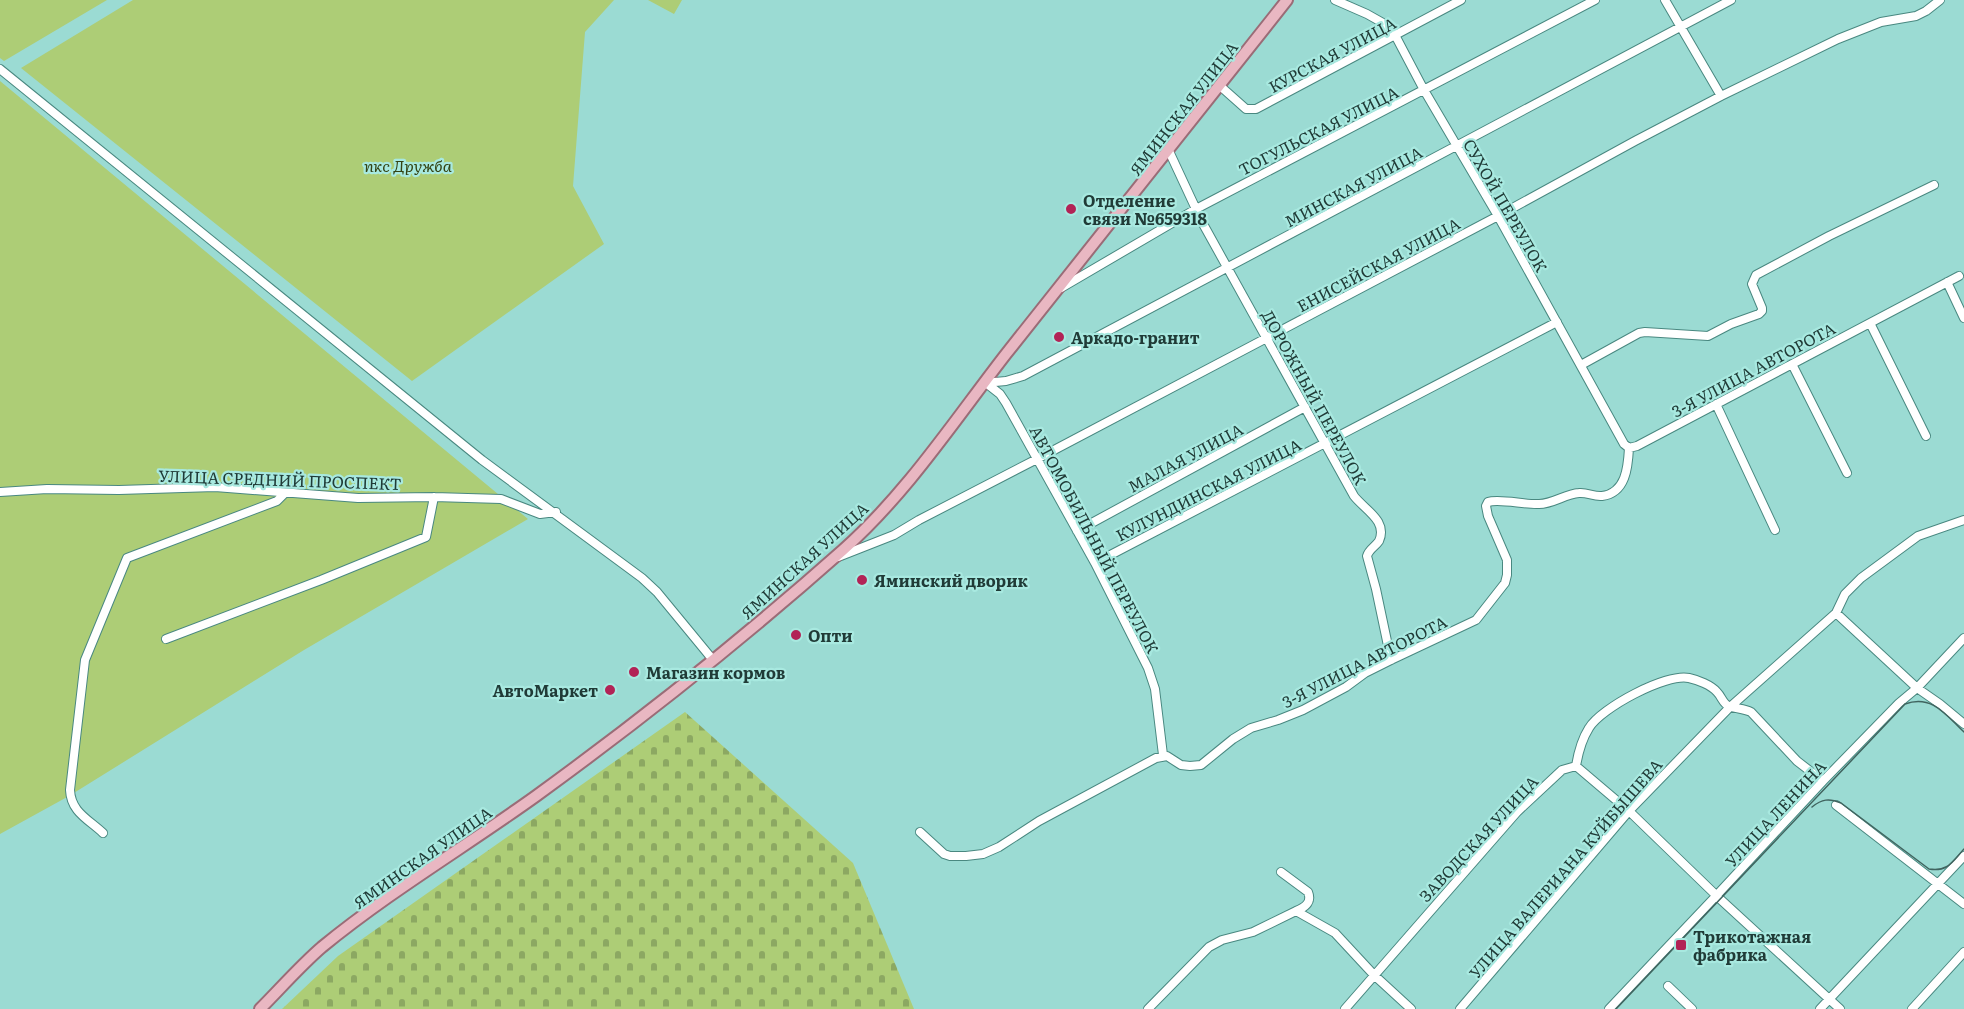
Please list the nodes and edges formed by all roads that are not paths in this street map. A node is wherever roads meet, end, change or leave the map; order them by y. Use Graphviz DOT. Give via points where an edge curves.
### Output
graph roads {
  1 [pos="1287,0"];
  2 [pos="1335,0"];
  3 [pos="1461,0"];
  4 [pos="1595,0"];
  5 [pos="1665,0"];
  6 [pos="1731,0"];
  7 [pos="1940,0"];
  8 [pos="1680,27"];
  9 [pos="1395,35"];
  10 [pos="0,69"];
  11 [pos="1220,85"];
  12 [pos="1424,90"];
  13 [pos="1721,96"];
  14 [pos="1457,146"];
  15 [pos="1168,149"];
  16 [pos="1934,185"];
  17 [pos="1196,209"];
  18 [pos="1498,216"];
  19 [pos="1228,268"];
  20 [pos="1959,276"];
  21 [pos="1947,282"];
  22 [pos="1057,290"];
  23 [pos="1964,318"];
  24 [pos="1557,322"];
  25 [pos="1870,323"];
  26 [pos="1267,338"];
  27 [pos="1792,364"];
  28 [pos="1581,365"];
  29 [pos="984,383"];
  30 [pos="1716,404"];
  31 [pos="1305,407"];
  32 [pos="1926,436"];
  33 [pos="1325,444"];
  34 [pos="1629,448"];
  35 [pos="1037,459"];
  36 [pos="1847,473"];
  37 [pos="0,492"];
  38 [pos="285,493"];
  39 [pos="434,497"];
  40 [pos="556,512"];
  41 [pos="1964,520"];
  42 [pos="1776,530"];
  43 [pos="1077,531"];
  44 [pos="831,560"];
  45 [pos="1095,563"];
  46 [pos="1836,613"];
  47 [pos="1964,638"];
  48 [pos="166,639"];
  49 [pos="713,660"];
  50 [pos="1391,660"];
  51 [pos="1917,688"];
  52 [pos="1730,707"];
  53 [pos="1964,724"];
  54 [pos="1162,755"];
  55 [pos="1576,766"];
  56 [pos="1822,781"];
  57 [pos="1836,805"];
  58 [pos="1629,811"];
  59 [pos="920,832"];
  60 [pos="103,833"];
  61 [pos="1964,856"];
  62 [pos="1281,872"];
  63 [pos="1940,884"];
  64 [pos="1716,896"];
  65 [pos="1964,904"];
  66 [pos="1296,911"];
  67 [pos="1964,952"];
  68 [pos="1374,975"];
  69 [pos="1668,986"];
  70 [pos="1829,999"];
  71 [pos="260,1009"];
  72 [pos="1148,1009"];
  73 [pos="1345,1009"];
  74 [pos="1411,1009"];
  75 [pos="1460,1009"];
  76 [pos="1609,1009"];
  77 [pos="1692,1009"];
  78 [pos="1820,1009"];
  79 [pos="1840,1009"];
  80 [pos="1912,1009"];
  1 -- 11 [label="main road, ЯМИНСКАЯ УЛИЦА"];
  2 -- 9 [label="street, СУХОЙ ПЕРЕУЛОК" via="1383,23"];
  3 -- 9 [label="street, КУРСКАЯ УЛИЦА"];
  4 -- 12 [label="street, ТОГУЛЬСКАЯ УЛИЦА"];
  5 -- 8 [label="street"];
  6 -- 8 [label="street, МИНСКАЯ УЛИЦА"];
  7 -- 13 [label="street, ЕНИСЕЙСКАЯ УЛИЦА" via="1916,16 1881,22 1838,39"];
  8 -- 13 [label="street"];
  8 -- 14 [label="street, МИНСКАЯ УЛИЦА"];
  9 -- 11 [label="street, КУРСКАЯ УЛИЦА" via="1256,109 1246,109"];
  9 -- 12 [label="street, СУХОЙ ПЕРЕУЛОК"];
  10 -- 40 [label="street" via="482,460"];
  11 -- 15 [label="main road, ЯМИНСКАЯ УЛИЦА"];
  12 -- 14 [label="street, СУХОЙ ПЕРЕУЛОК"];
  12 -- 17 [label="street, ТОГУЛЬСКАЯ УЛИЦА"];
  13 -- 18 [label="street, ЕНИСЕЙСКАЯ УЛИЦА"];
  14 -- 18 [label="street, СУХОЙ ПЕРЕУЛОК"];
  14 -- 19 [label="street, МИНСКАЯ УЛИЦА"];
  15 -- 17 [label="street, ДОРОЖНЫЙ ПЕРЕУЛОК"];
  15 -- 22 [label="main road, ЯМИНСКАЯ УЛИЦА"];
  16 -- 28 [label="street" via="1756,275 1752,284 1762,308 1760,313 1708,336 1639,333"];
  17 -- 19 [label="street, ДОРОЖНЫЙ ПЕРЕУЛОК"];
  17 -- 22 [label="street, ТОГУЛЬСКАЯ УЛИЦА"];
  18 -- 24 [label="street, СУХОЙ ПЕРЕУЛОК"];
  18 -- 26 [label="street, ЕНИСЕЙСКАЯ УЛИЦА"];
  19 -- 26 [label="street, ДОРОЖНЫЙ ПЕРЕУЛОК"];
  19 -- 29 [label="street, МИНСКАЯ УЛИЦА" via="1023,376"];
  20 -- 21 [label="street, 3-Я УЛИЦА АВТОРОТА"];
  21 -- 23 [label="street"];
  21 -- 25 [label="street, 3-Я УЛИЦА АВТОРОТА"];
  22 -- 29 [label="main road, ЯМИНСКАЯ УЛИЦА"];
  24 -- 28 [label="street, СУХОЙ ПЕРЕУЛОК"];
  24 -- 33 [label="street, КУЛУНДИНСКАЯ УЛИЦА"];
  25 -- 27 [label="street, 3-Я УЛИЦА АВТОРОТА"];
  25 -- 32 [label="street"];
  26 -- 31 [label="street, ДОРОЖНЫЙ ПЕРЕУЛОК"];
  26 -- 35 [label="street, ЕНИСЕЙСКАЯ УЛИЦА"];
  27 -- 30 [label="street, 3-Я УЛИЦА АВТОРОТА"];
  27 -- 36 [label="street"];
  28 -- 34 [label="street, СУХОЙ ПЕРЕУЛОК"];
  29 -- 35 [label="street, АВТОМОБИЛЬНЫЙ ПЕРЕУЛОК" via="1003,397"];
  29 -- 44 [label="main road, ЯМИНСКАЯ УЛИЦА" via="903,488"];
  30 -- 34 [label="street, 3-Я УЛИЦА АВТОРОТА"];
  30 -- 42 [label="street"];
  31 -- 33 [label="street, ДОРОЖНЫЙ ПЕРЕУЛОК"];
  31 -- 43 [label="street, МАЛАЯ УЛИЦА"];
  33 -- 45 [label="street, КУЛУНДИНСКАЯ УЛИЦА"];
  33 -- 50 [label="street, ДОРОЖНЫЙ ПЕРЕУЛОК" via="1354,496 1381,526 1380,538 1367,556"];
  34 -- 50 [label="street, 3-Я УЛИЦА АВТОРОТА" via="1624,480 1608,495 1578,493 1539,504 1488,502 1488,516 1507,560 1505,583 1476,620"];
  35 -- 43 [label="street, АВТОМОБИЛЬНЫЙ ПЕРЕУЛОК"];
  35 -- 44 [label="street, ЕНИСЕЙСКАЯ УЛИЦА" via="894,535"];
  37 -- 38 [label="street, УЛИЦА СРЕДНИЙ ПРОСПЕКТ" via="215,487"];
  38 -- 39 [label="street, УЛИЦА СРЕДНИЙ ПРОСПЕКТ" via="358,498"];
  38 -- 60 [label="street" via="277,501 127,558 85,660 70,790 71,801 79,813"];
  39 -- 40 [label="street, УЛИЦА СРЕДНИЙ ПРОСПЕКТ" via="501,499 540,514"];
  39 -- 48 [label="street" via="426,537"];
  40 -- 49 [label="street" via="657,592"];
  41 -- 46 [label="street, УЛИЦА ВАЛЕРИАНА КУЙБЫШЕВА" via="1918,536 1862,578 1845,594"];
  43 -- 45 [label="street, АВТОМОБИЛЬНЫЙ ПЕРЕУЛОК"];
  44 -- 49 [label="main road, ЯМИНСКАЯ УЛИЦА"];
  45 -- 54 [label="street, АВТОМОБИЛЬНЫЙ ПЕРЕУЛОК" via="1153,681"];
  46 -- 51 [label="street"];
  46 -- 52 [label="street, УЛИЦА ВАЛЕРИАНА КУЙБЫШЕВА"];
  47 -- 51 [label="street, УЛИЦА ЛЕНИНА"];
  49 -- 71 [label="main road, ЯМИНСКАЯ УЛИЦА" via="607,744 319,949"];
  50 -- 54 [label="street, 3-Я УЛИЦА АВТОРОТА" via="1303,710 1244,732 1201,765 1181,765"];
  51 -- 53 [label="street"];
  51 -- 56 [label="street, УЛИЦА ЛЕНИНА"];
  52 -- 55 [label="street" via="1716,690 1697,681 1680,677 1653,684 1604,712 1587,730"];
  52 -- 56 [label="street" via="1750,712 1797,762"];
  52 -- 58 [label="street, УЛИЦА ВАЛЕРИАНА КУЙБЫШЕВА"];
  54 -- 59 [label="street" via="983,854 944,854"];
  55 -- 58 [label="street"];
  55 -- 68 [label="street, ЗАВОДСКАЯ УЛИЦА" via="1562,770 1522,806"];
  56 -- 64 [label="street, УЛИЦА ЛЕНИНА"];
  57 -- 63 [label="street"];
  58 -- 64 [label="street"];
  58 -- 75 [label="street, УЛИЦА ВАЛЕРИАНА КУЙБЫШЕВА"];
  61 -- 63 [label="street"];
  62 -- 66 [label="street" via="1305,888 1309,896 1308,903"];
  63 -- 65 [label="street"];
  63 -- 70 [label="street"];
  64 -- 70 [label="street"];
  64 -- 76 [label="street, УЛИЦА ЛЕНИНА"];
  66 -- 68 [label="street" via="1335,933"];
  66 -- 72 [label="street" via="1209,947"];
  67 -- 80 [label="street"];
  68 -- 73 [label="street, ЗАВОДСКАЯ УЛИЦА"];
  68 -- 74 [label="street"];
  69 -- 77 [label="street"];
  70 -- 78 [label="street"];
  70 -- 79 [label="street"];
}
